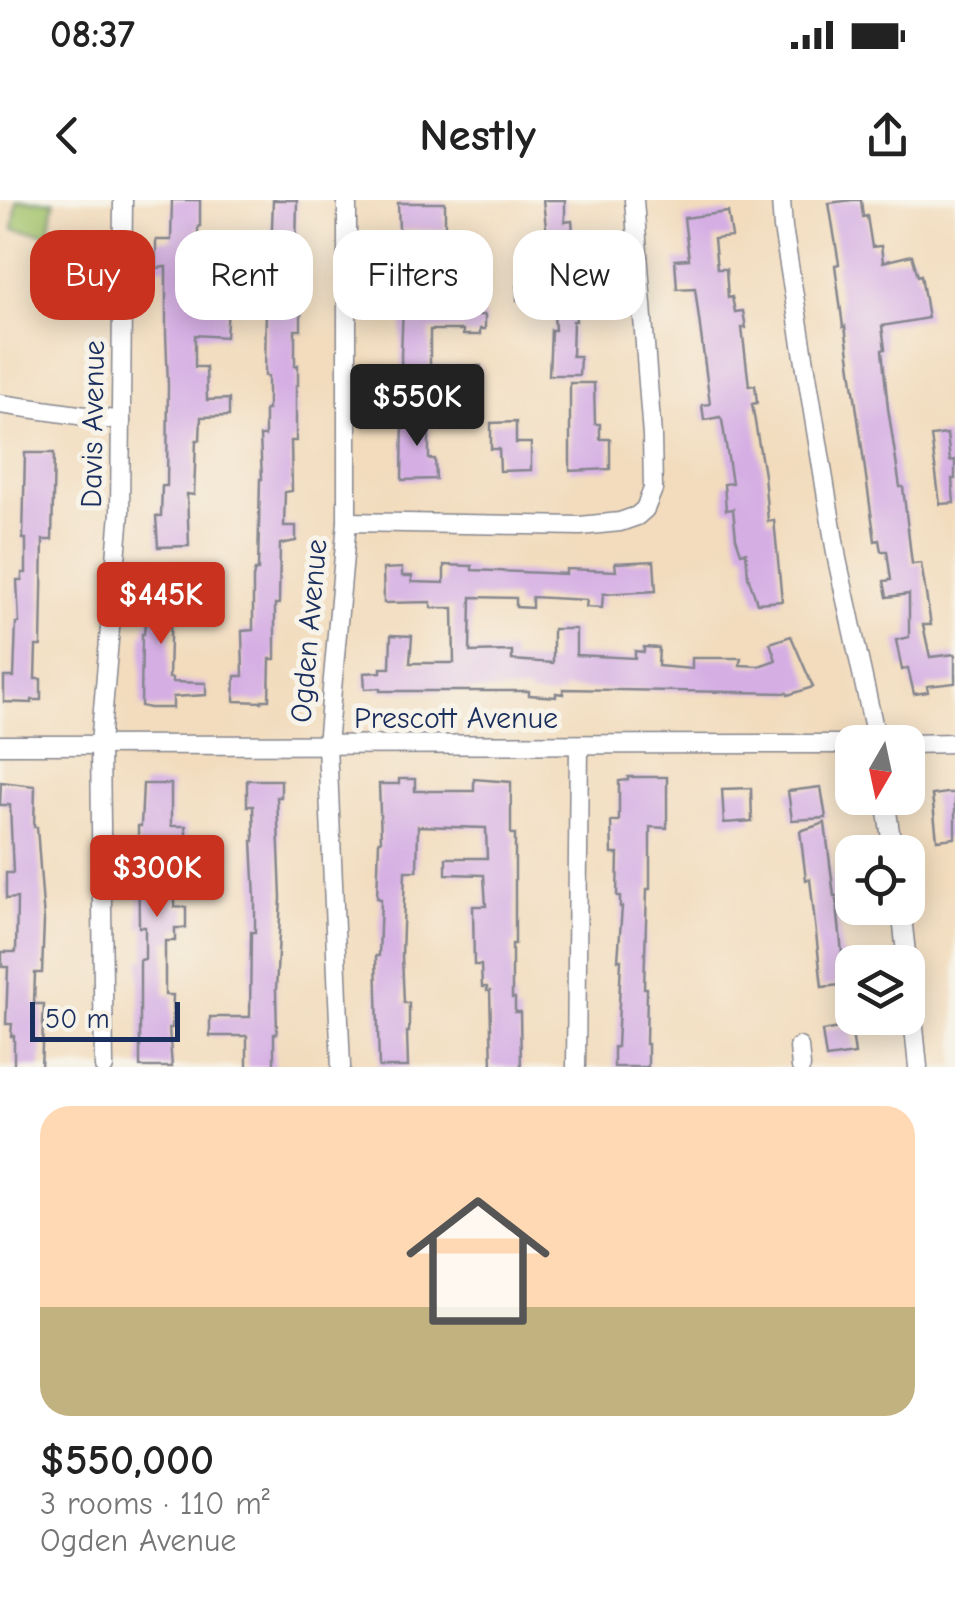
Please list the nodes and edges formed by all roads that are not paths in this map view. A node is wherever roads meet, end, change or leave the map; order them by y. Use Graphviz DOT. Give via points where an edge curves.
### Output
graph roads {
  1 [pos="122,200"];
  2 [pos="348,200"];
  3 [pos="634,200"];
  4 [pos="781,200"];
  5 [pos="0,404"];
  6 [pos="121,420"];
  7 [pos="347,522"];
  8 [pos="873,725"];
  9 [pos="100,744"];
  10 [pos="835,744"];
  11 [pos="925,744"];
  12 [pos="955,744"];
  13 [pos="0,745"];
  14 [pos="327,745"];
  15 [pos="579,745"];
  16 [pos="915,1035"];
  17 [pos="800,1048"];
  18 [pos="104,1067"];
  19 [pos="341,1067"];
  20 [pos="576,1067"];
  21 [pos="800,1067"];
  22 [pos="918,1067"];
  1 -- 6 [label="street, Davis Avenue"];
  2 -- 7 [label="street, Ogden Avenue"];
  3 -- 7 [label="street" via="652,436 646,508 620,522 580,526"];
  4 -- 8 [label="street" via="837,559"];
  5 -- 6 [label="street"];
  6 -- 9 [label="street, Davis Avenue" via="120,513"];
  7 -- 14 [label="street, Ogden Avenue"];
  9 -- 13 [label="street, Prescott Avenue"];
  9 -- 14 [label="street, Prescott Avenue"];
  9 -- 18 [label="street, Davis Avenue"];
  10 -- 15 [label="street, Prescott Avenue"];
  11 -- 12 [label="street"];
  14 -- 15 [label="street, Prescott Avenue"];
  14 -- 19 [label="street, Ogden Avenue"];
  15 -- 20 [label="street"];
  16 -- 22 [label="street"];
  17 -- 21 [label="street"];
}
